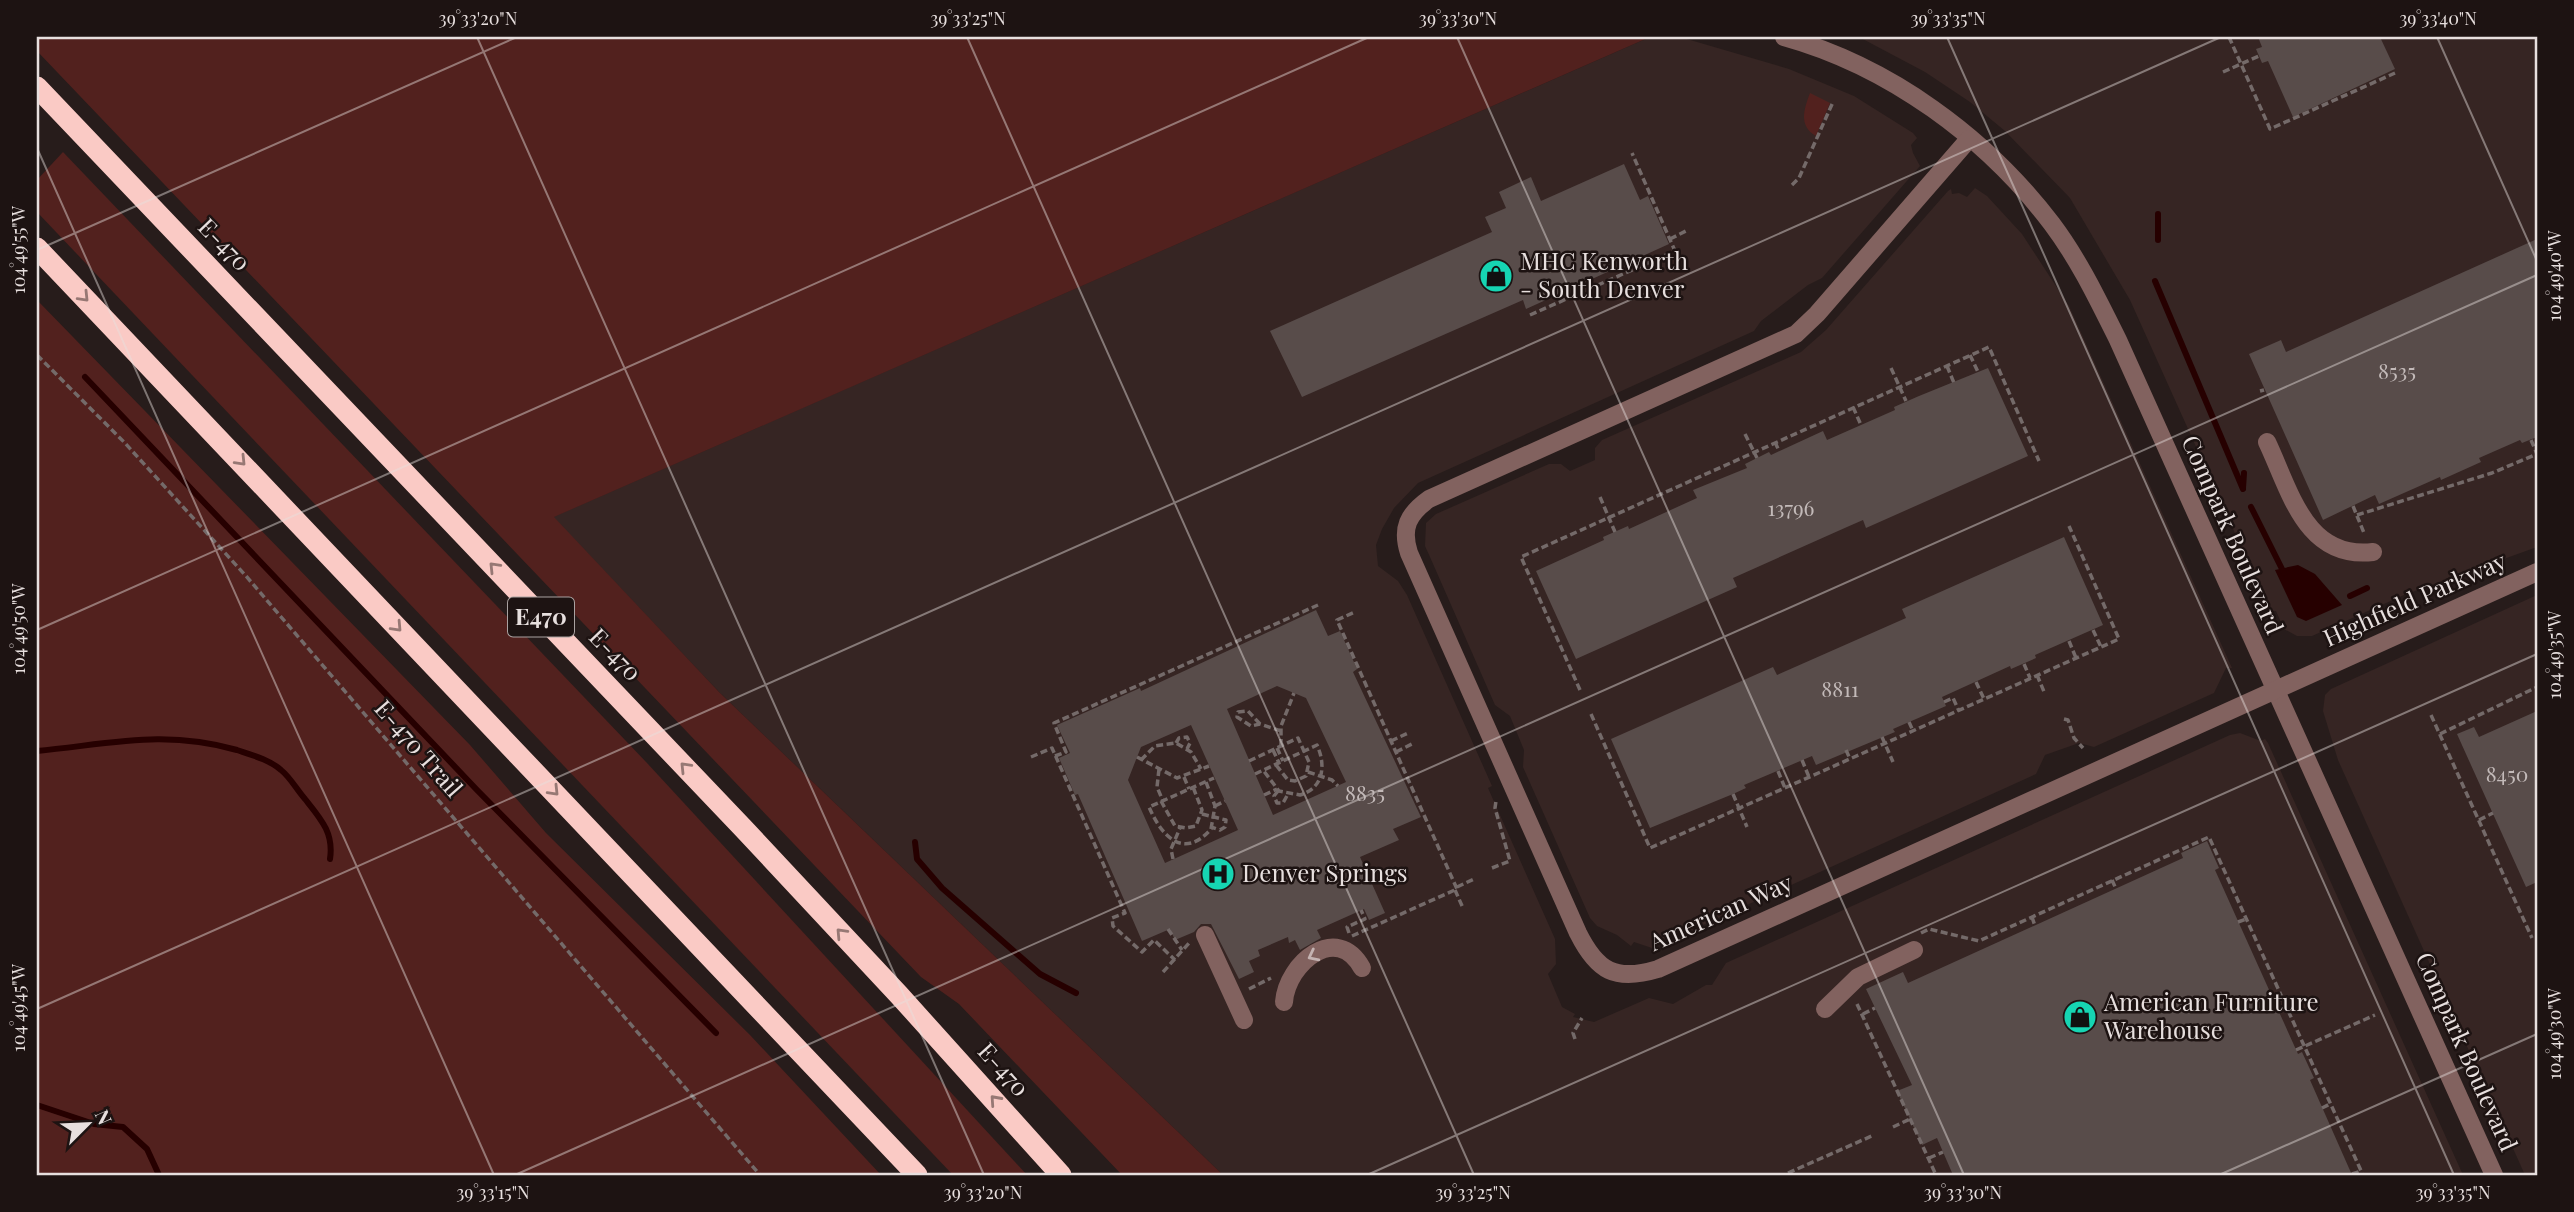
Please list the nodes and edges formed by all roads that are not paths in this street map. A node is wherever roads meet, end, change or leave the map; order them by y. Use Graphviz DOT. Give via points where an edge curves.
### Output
graph roads {
  1 [pos="1784,37"];
  2 [pos="37,87"];
  3 [pos="1969,139"];
  4 [pos="37,247"];
  5 [pos="2267,442"];
  6 [pos="2373,552"];
  7 [pos="2537,572"];
  8 [pos="2275,690"];
  9 [pos="1202,941"];
  10 [pos="1916,942"];
  11 [pos="1362,968"];
  12 [pos="1284,1002"];
  13 [pos="1825,1009"];
  14 [pos="1244,1020"];
  15 [pos="1041,1151"];
  16 [pos="917,1175"];
  17 [pos="1061,1175"];
  18 [pos="1075,1175"];
  19 [pos="2494,1175"];
  1 -- 3 [label="street, Compark Boulevard" via="1823,48 1866,68 1907,92"];
  15 -- 2 [label="highway, E-470 / E470, one-way" via="752,838"];
  3 -- 8 [label="street, Compark Boulevard" via="2030,197 2091,286"];
  3 -- 8 [label="street, American Way" via="1796,334 1429,499 1410,515 1406,524 1409,553 1589,956 1604,970 1624,974 1658,969"];
  4 -- 16 [label="highway, one-way"];
  5 -- 6 [label="street" via="2311,532 2343,549"];
  7 -- 8 [label="street, Highfield Parkway"];
  8 -- 19 [label="street, Compark Boulevard"];
  9 -- 14 [label="street"];
  10 -- 13 [label="street" via="1858,977"];
  11 -- 12 [label="street, one-way" via="1351,952 1318,952 1305,958 1294,972"];
  15 -- 17 [label="highway, E-470 / E470"];
  15 -- 18 [label="street"];
}
